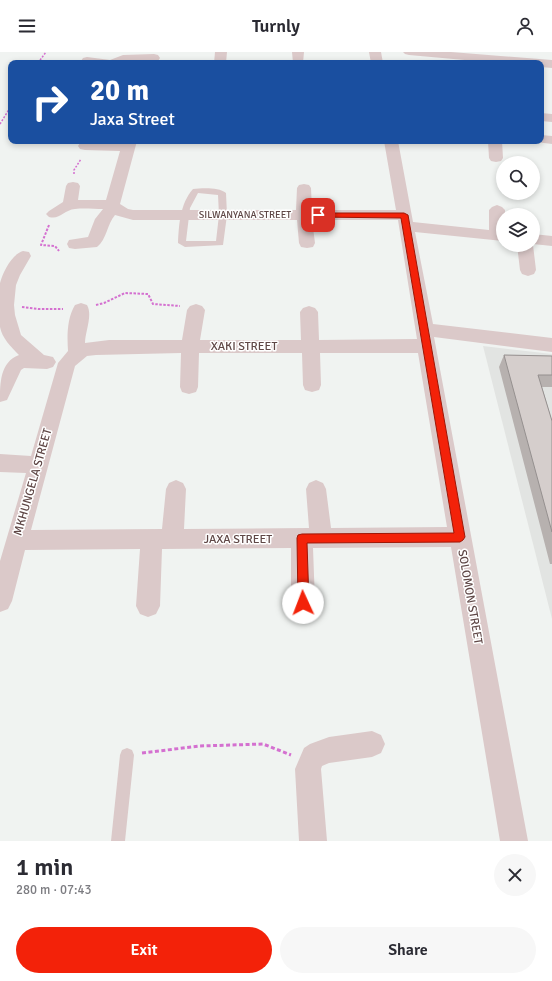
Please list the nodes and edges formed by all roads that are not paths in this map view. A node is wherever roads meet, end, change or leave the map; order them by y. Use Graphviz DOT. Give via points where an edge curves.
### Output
graph roads {
  1 [pos="409,52"];
  2 [pos="432,56"];
  3 [pos="511,56"];
  4 [pos="154,58"];
  5 [pos="120,60"];
  6 [pos="483,60"];
  7 [pos="499,60"];
  8 [pos="129,144"];
  9 [pos="392,144"];
  10 [pos="495,144"];
  11 [pos="85,146"];
  12 [pos="496,158"];
  13 [pos="72,186"];
  14 [pos="304,188"];
  15 [pos="70,204"];
  16 [pos="113,206"];
  17 [pos="54,214"];
  18 [pos="184,215"];
  19 [pos="223,215"];
  20 [pos="304,215"];
  21 [pos="405,221"];
  22 [pos="496,235"];
  23 [pos="540,241"];
  24 [pos="307,242"];
  25 [pos="552,242"];
  26 [pos="75,244"];
  27 [pos="526,252"];
  28 [pos="23,256"];
  29 [pos="528,270"];
  30 [pos="81,309"];
  31 [pos="196,310"];
  32 [pos="309,312"];
  33 [pos="425,338"];
  34 [pos="190,346"];
  35 [pos="310,346"];
  36 [pos="552,346"];
  37 [pos="72,358"];
  38 [pos="39,362"];
  39 [pos="312,385"];
  40 [pos="189,387"];
  41 [pos="0,395"];
  42 [pos="0,463"];
  43 [pos="38,465"];
  44 [pos="176,489"];
  45 [pos="316,489"];
  46 [pos="460,537"];
  47 [pos="311,538"];
  48 [pos="162,539"];
  49 [pos="16,540"];
  50 [pos="0,600"];
  51 [pos="303,603"];
  52 [pos="148,606"];
  53 [pos="372,744"];
  54 [pos="127,754"];
  55 [pos="118,841"];
  56 [pos="313,841"];
  57 [pos="514,841"];
  1 -- 2 [label="street"];
  2 -- 6 [label="street"];
  3 -- 7 [label="street"];
  4 -- 5 [label="street"];
  8 -- 11 [label="street"];
  8 -- 16 [label="street"];
  9 -- 21 [label="street, SOLOMON STREET"];
  10 -- 12 [label="street"];
  13 -- 15 [label="street"];
  14 -- 20 [label="street"];
  15 -- 16 [label="street"];
  15 -- 17 [label="street"];
  16 -- 18 [label="street, SILWANYANA STREET" via="123,213 133,215"];
  16 -- 26 [label="street" via="103,219 95,240 91,243"];
  18 -- 19 [label="street, SILWANYANA STREET"];
  18 -- 19 [label="lane" via="193,193 209,190 222,193"];
  18 -- 19 [label="lane" via="182,243 185,244 220,243"];
  19 -- 20 [label="street, SILWANYANA STREET"];
  20 -- 21 [label="street, SILWANYANA STREET"];
  20 -- 24 [label="street"];
  21 -- 22 [label="street, SILWANYANA STREET"];
  21 -- 33 [label="street, SOLOMON STREET"];
  23 -- 25 [label="street"];
  27 -- 29 [label="street"];
  28 -- 38 [label="street" via="5,285 2,296 4,322 12,337"];
  30 -- 37 [label="street, MKHUNGELA STREET"];
  31 -- 34 [label="street"];
  32 -- 35 [label="street"];
  33 -- 35 [label="street, XAKI STREET"];
  33 -- 36 [label="street, XAKI STREET"];
  33 -- 46 [label="street, SOLOMON STREET"];
  34 -- 35 [label="street, XAKI STREET"];
  34 -- 37 [label="street, XAKI STREET" via="91,348"];
  34 -- 40 [label="street"];
  35 -- 39 [label="street"];
  37 -- 38 [label="street, XAKI STREET"];
  37 -- 43 [label="street, MKHUNGELA STREET"];
  38 -- 41 [label="street, XAKI STREET" via="18,362 14,365"];
  42 -- 43 [label="street"];
  43 -- 49 [label="street, MKHUNGELA STREET"];
  44 -- 48 [label="street"];
  45 -- 47 [label="street"];
  46 -- 47 [label="street, JAXA STREET"];
  46 -- 57 [label="street, SOLOMON STREET"];
  47 -- 48 [label="street, JAXA STREET"];
  47 -- 51 [label="street"];
  48 -- 49 [label="street, JAXA STREET"];
  48 -- 52 [label="street"];
  49 -- 50 [label="street, MKHUNGELA STREET"];
  53 -- 56 [label="street" via="319,753 313,757 308,770"];
  54 -- 55 [label="lane"];
}
